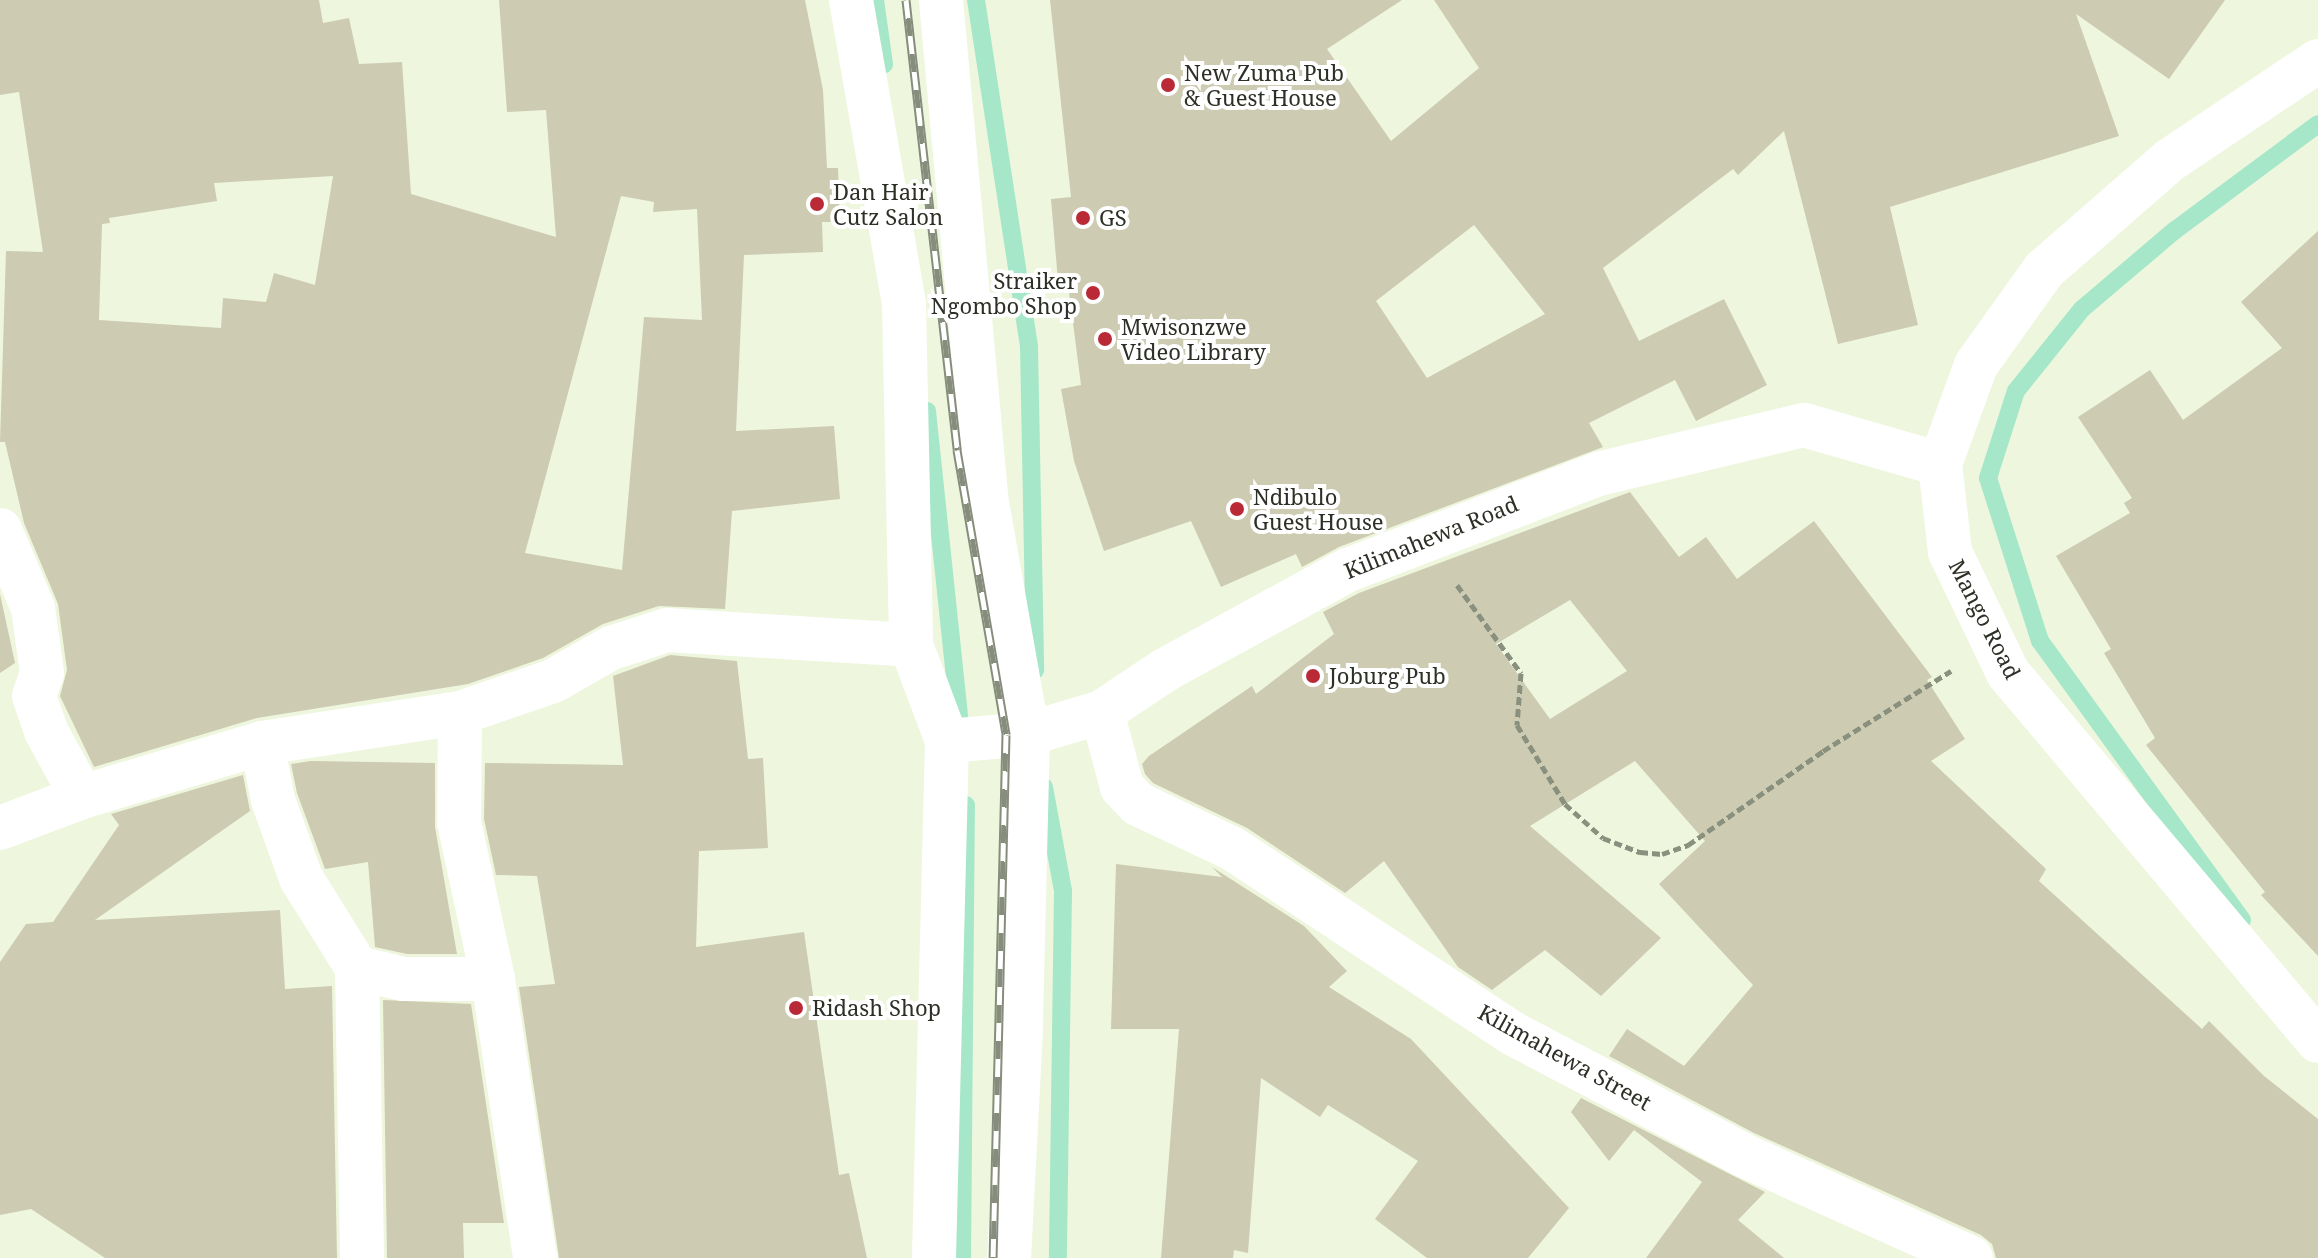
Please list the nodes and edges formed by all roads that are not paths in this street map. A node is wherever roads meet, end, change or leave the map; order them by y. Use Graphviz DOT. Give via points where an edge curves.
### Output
graph roads {
  1 [pos="851,0"];
  2 [pos="941,0"];
  3 [pos="2318,61"];
  4 [pos="1940,464"];
  5 [pos="0,530"];
  6 [pos="911,645"];
  7 [pos="1102,712"];
  8 [pos="460,713"];
  9 [pos="1028,734"];
  10 [pos="947,741"];
  11 [pos="262,743"];
  12 [pos="82,797"];
  13 [pos="0,828"];
  14 [pos="357,968"];
  15 [pos="493,979"];
  16 [pos="2312,1020"];
  17 [pos="362,1258"];
  18 [pos="535,1258"];
  19 [pos="934,1258"];
  20 [pos="1009,1258"];
  21 [pos="1971,1258"];
  1 -- 6 [label="street" via="904,304"];
  2 -- 9 [label="street" via="986,497"];
  3 -- 4 [label="street, Mango Road" via="2170,160 2044,270 1976,365"];
  4 -- 7 [label="street, Kilimahewa Road" via="1804,425 1598,474 1348,570 1165,670"];
  4 -- 16 [label="street, Mango Road" via="1950,552 2008,673"];
  5 -- 12 [label="street" via="33,608 42,673 34,696 46,731"];
  6 -- 8 [label="street" via="667,630 611,648 553,681"];
  6 -- 10 [label="street"];
  7 -- 9 [label="street, Kilimahewa Road"];
  7 -- 21 [label="street, Kilimahewa Street" via="1118,777 1138,804 1233,849 1512,1033 1743,1155"];
  8 -- 11 [label="street"];
  8 -- 15 [label="street" via="459,822"];
  9 -- 10 [label="street, Kilimahewa Road"];
  9 -- 20 [label="street"];
  10 -- 19 [label="street"];
  11 -- 12 [label="street"];
  11 -- 14 [label="street" via="273,800 301,878"];
  12 -- 13 [label="street"];
  14 -- 15 [label="street" via="404,979"];
  14 -- 17 [label="street"];
  15 -- 18 [label="street"];
}
